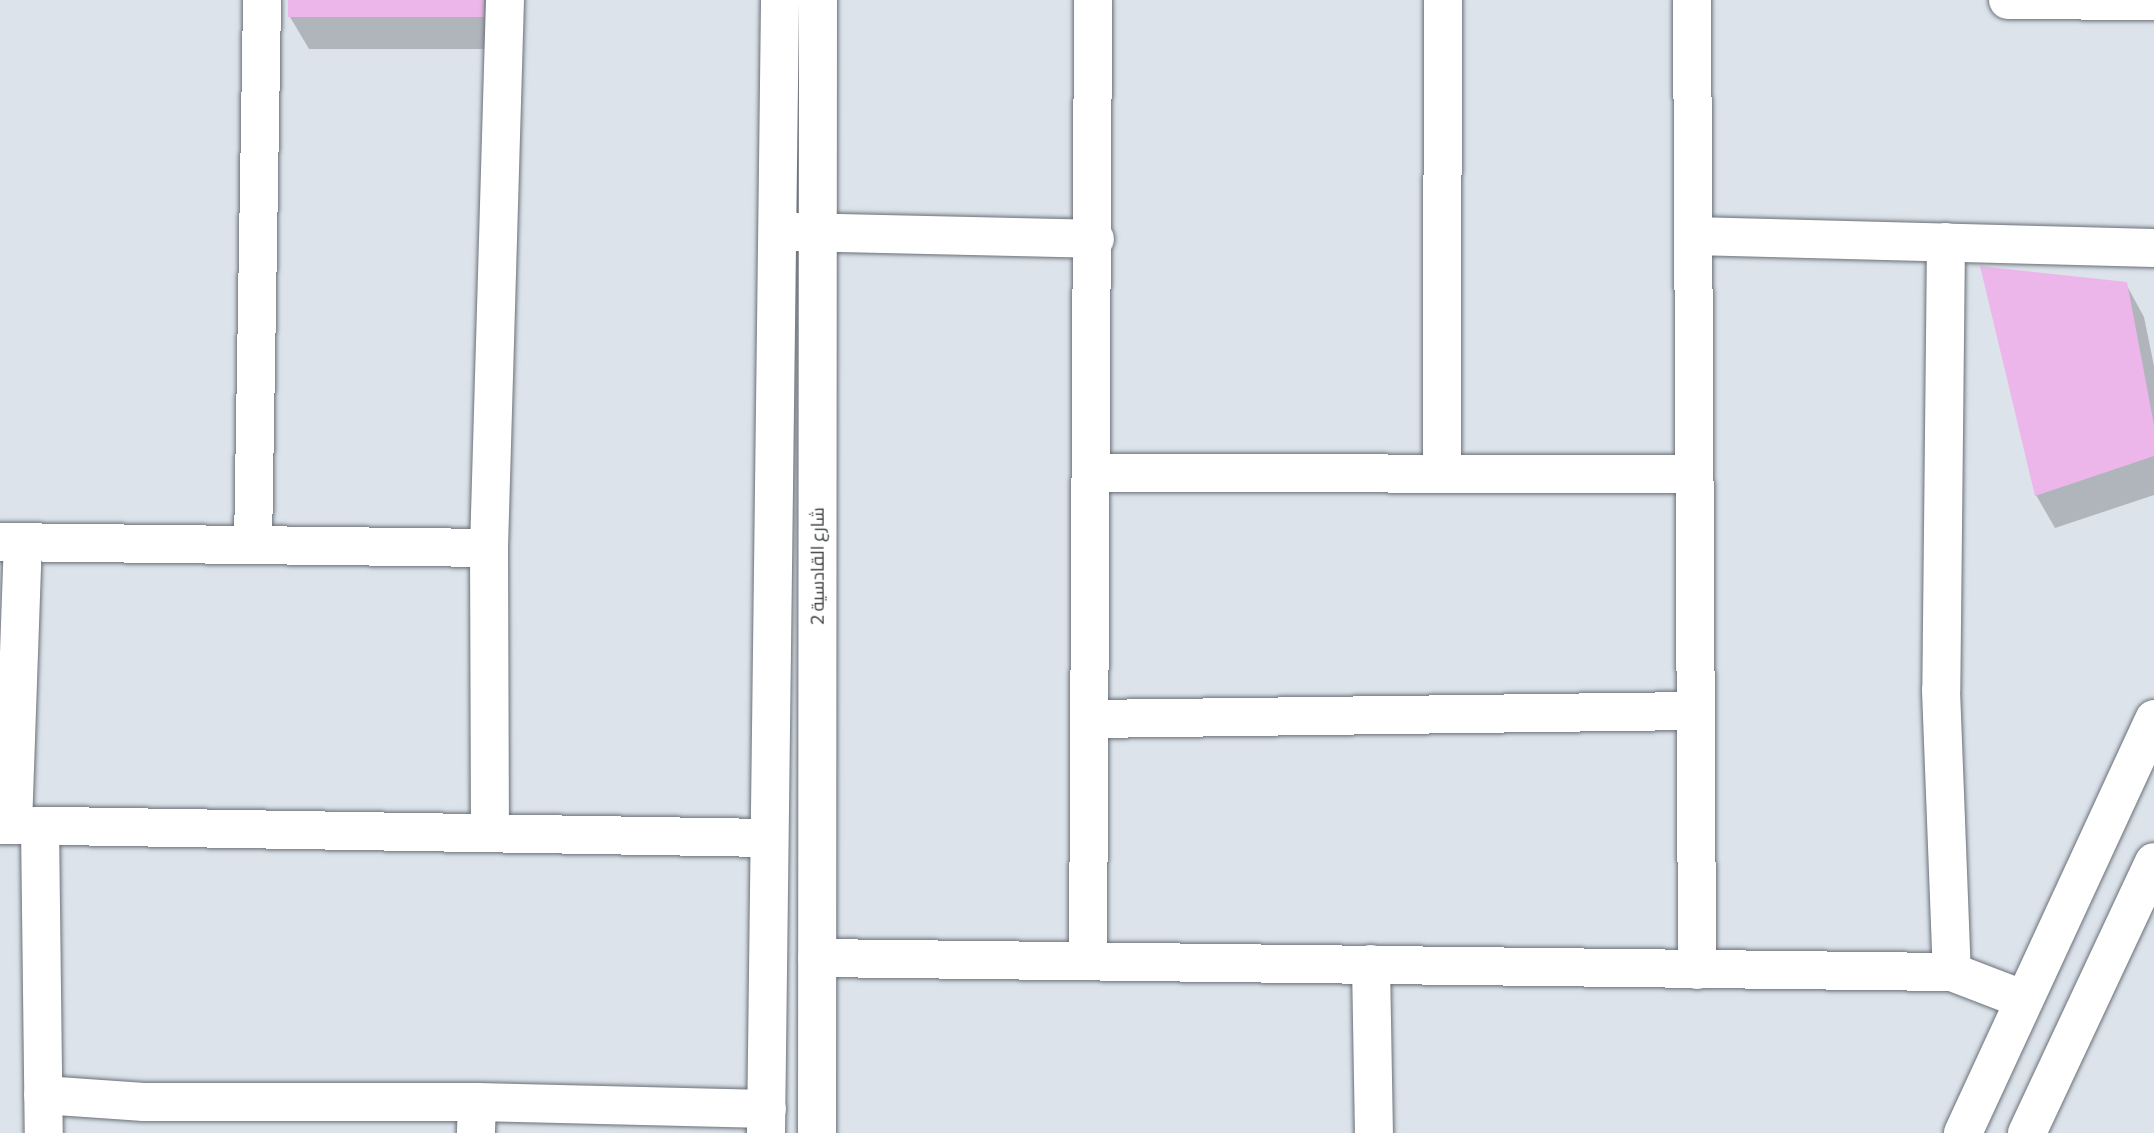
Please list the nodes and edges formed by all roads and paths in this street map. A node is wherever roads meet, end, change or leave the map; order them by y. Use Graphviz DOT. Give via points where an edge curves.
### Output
graph roads {
  1 [pos="262,0"];
  2 [pos="505,0"];
  3 [pos="780,0"];
  4 [pos="818,0"];
  5 [pos="1093,0"];
  6 [pos="1443,0"];
  7 [pos="1692,0"];
  8 [pos="2008,0"];
  9 [pos="2154,1"];
  10 [pos="777,231"];
  11 [pos="817,233"];
  12 [pos="1693,236"];
  13 [pos="1094,239"];
  14 [pos="1947,242"];
  15 [pos="2154,248"];
  16 [pos="1093,473"];
  17 [pos="1442,474"];
  18 [pos="1694,474"];
  19 [pos="11,542"];
  20 [pos="253,545"];
  21 [pos="489,548"];
  22 [pos="1695,711"];
  23 [pos="1090,719"];
  24 [pos="2154,719"];
  25 [pos="18,825"];
  26 [pos="489,833"];
  27 [pos="768,838"];
  28 [pos="2154,862"];
  29 [pos="817,958"];
  30 [pos="1088,961"];
  31 [pos="1371,964"];
  32 [pos="1697,970"];
  33 [pos="1952,972"];
  34 [pos="2022,999"];
  35 [pos="43,1094"];
  36 [pos="477,1118"];
  37 [pos="766,1121"];
  38 [pos="44,1133"];
  39 [pos="817,1133"];
  40 [pos="1374,1133"];
  41 [pos="1963,1133"];
  42 [pos="2027,1133"];
  1 -- 20 [label="street"];
  2 -- 21 [label="street"];
  3 -- 10 [label="street"];
  4 -- 11 [label="street, شارع القادسية 2"];
  5 -- 13 [label="street"];
  6 -- 17 [label="street"];
  7 -- 12 [label="street"];
  8 -- 9 [label="street"];
  10 -- 11 [label="street"];
  10 -- 27 [label="street"];
  11 -- 13 [label="street"];
  11 -- 29 [label="street, شارع القادسية 2"];
  12 -- 14 [label="street"];
  12 -- 18 [label="street"];
  13 -- 16 [label="street"];
  14 -- 15 [label="street"];
  14 -- 33 [label="street" via="1941,690"];
  16 -- 17 [label="street"];
  16 -- 23 [label="street"];
  17 -- 18 [label="street"];
  18 -- 22 [label="street"];
  19 -- 20 [label="street"];
  19 -- 25 [label="street"];
  20 -- 21 [label="street"];
  21 -- 26 [label="street"];
  22 -- 23 [label="street"];
  22 -- 32 [label="street"];
  23 -- 30 [label="street"];
  24 -- 34 [label="street"];
  25 -- 26 [label="street"];
  25 -- 35 [label="street"];
  26 -- 27 [label="street"];
  27 -- 37 [label="street"];
  28 -- 42 [label="street"];
  29 -- 30 [label="street"];
  29 -- 39 [label="street, شارع القادسية 2"];
  30 -- 31 [label="street"];
  31 -- 32 [label="street"];
  31 -- 40 [label="street"];
  32 -- 33 [label="street"];
  33 -- 34 [label="street"];
  34 -- 41 [label="street"];
  35 -- 36 [label="street"];
  35 -- 38 [label="street"];
  36 -- 37 [label="street"];
}
